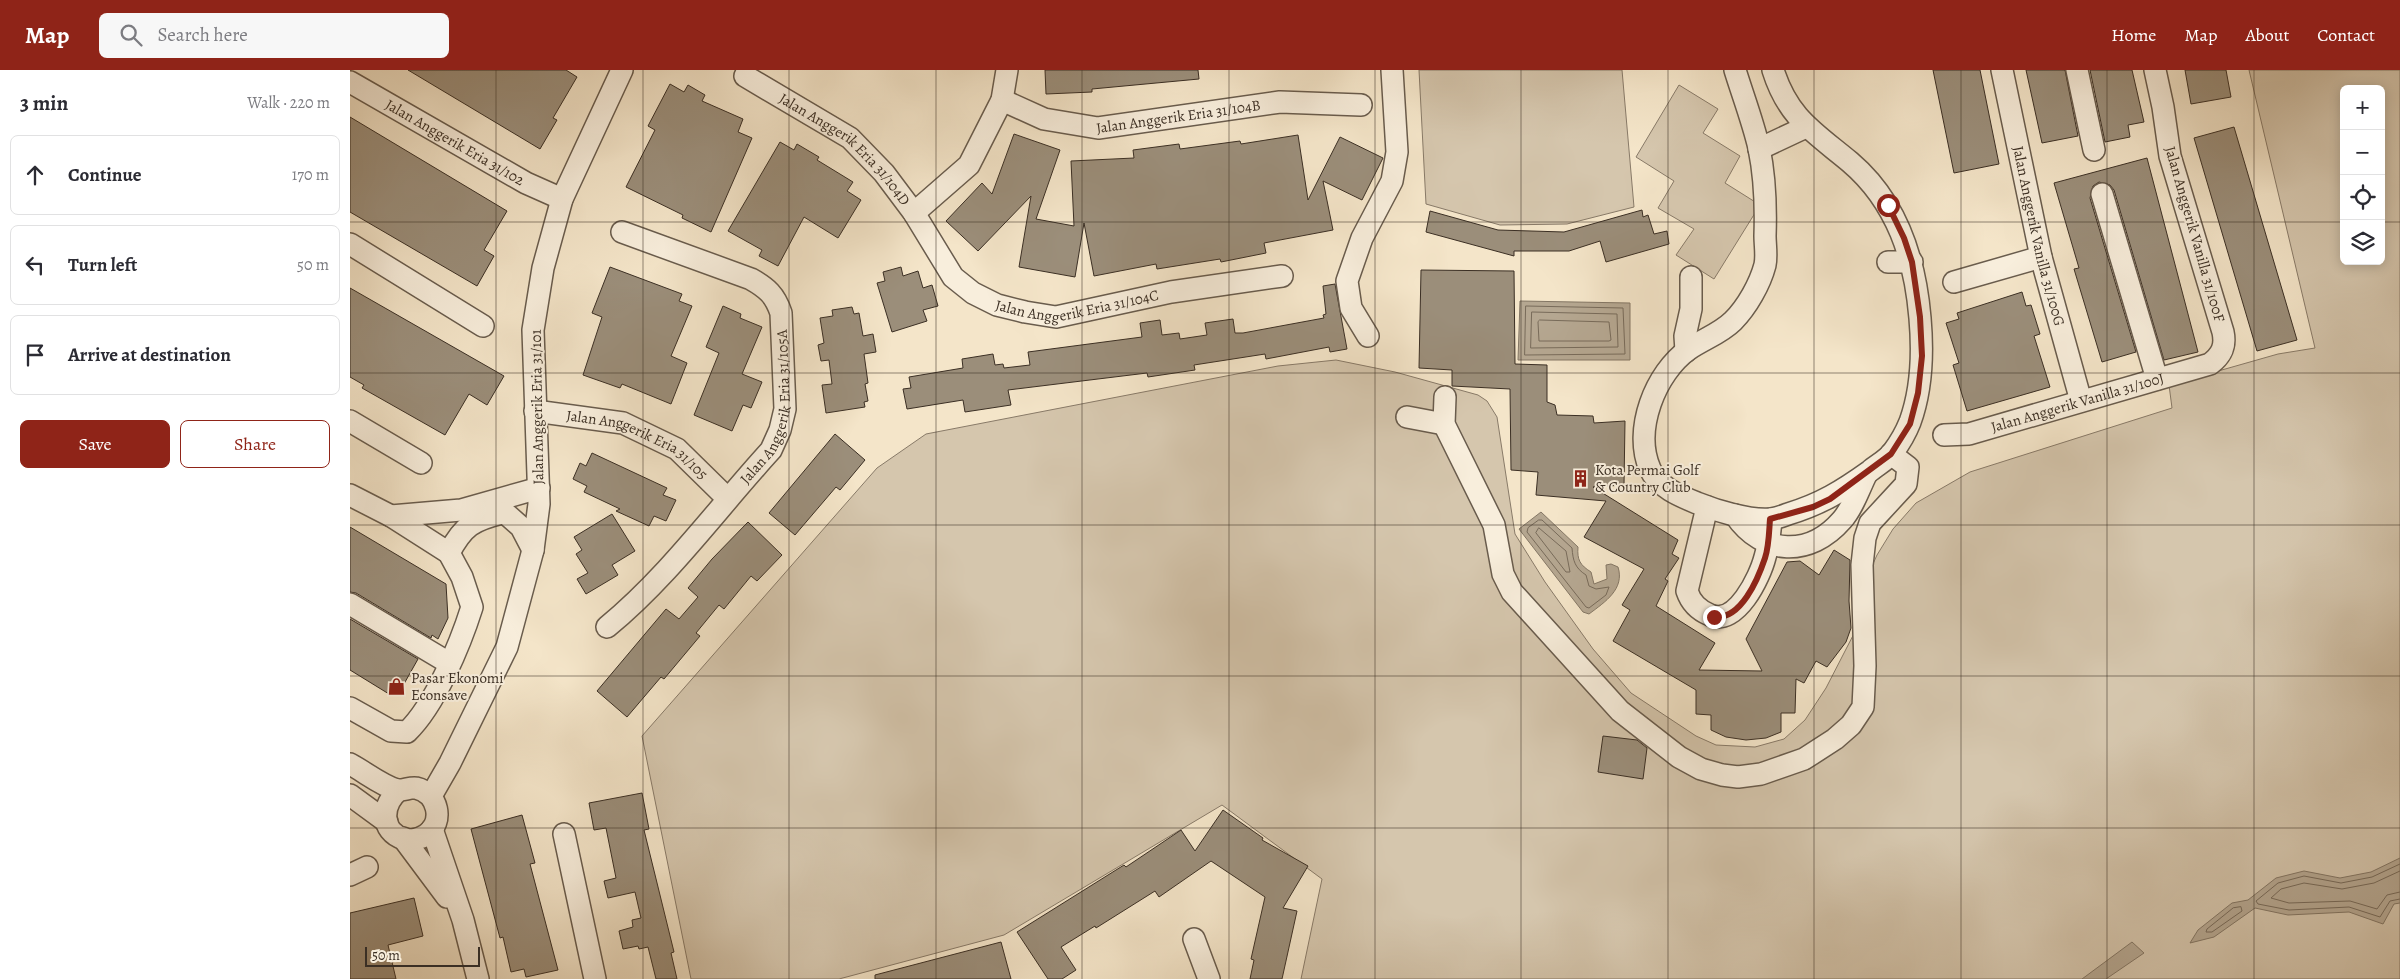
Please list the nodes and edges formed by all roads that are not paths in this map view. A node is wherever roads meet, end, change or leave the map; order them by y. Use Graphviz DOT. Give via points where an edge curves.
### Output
graph roads {
  1 [pos="622,70"];
  2 [pos="1007,70"];
  3 [pos="1392,70"];
  4 [pos="1735,70"];
  5 [pos="1773,70"];
  6 [pos="2002,70"];
  7 [pos="2077,70"];
  8 [pos="2155,70"];
  9 [pos="745,76"];
  10 [pos="350,82"];
  11 [pos="1002,100"];
  12 [pos="1361,105"];
  13 [pos="1806,127"];
  14 [pos="1759,149"];
  15 [pos="2094,150"];
  16 [pos="2102,194"];
  17 [pos="562,198"];
  18 [pos="914,213"];
  19 [pos="622,232"];
  20 [pos="350,244"];
  21 [pos="2041,257"];
  22 [pos="1888,262"];
  23 [pos="1912,262"];
  24 [pos="1282,276"];
  25 [pos="1691,278"];
  26 [pos="1954,282"];
  27 [pos="483,326"];
  28 [pos="1368,336"];
  29 [pos="1686,351"];
  30 [pos="2210,364"];
  31 [pos="2158,379"];
  32 [pos="1445,397"];
  33 [pos="2081,401"];
  34 [pos="535,411"];
  35 [pos="1407,417"];
  36 [pos="350,421"];
  37 [pos="1444,424"];
  38 [pos="1944,435"];
  39 [pos="1891,454"];
  40 [pos="421,464"];
  41 [pos="1867,473"];
  42 [pos="350,495"];
  43 [pos="539,496"];
  44 [pos="727,498"];
  45 [pos="1707,507"];
  46 [pos="504,512"];
  47 [pos="1735,515"];
  48 [pos="391,516"];
  49 [pos="1770,519"];
  50 [pos="1768,544"];
  51 [pos="533,550"];
  52 [pos="448,552"];
  53 [pos="350,604"];
  54 [pos="607,627"];
  55 [pos="449,663"];
  56 [pos="350,708"];
  57 [pos="350,764"];
  58 [pos="414,791"];
  59 [pos="350,795"];
  60 [pos="387,822"];
  61 [pos="432,829"];
  62 [pos="564,834"];
  63 [pos="403,838"];
  64 [pos="463,920"];
  65 [pos="1194,939"];
  66 [pos="478,979"];
  67 [pos="595,979"];
  68 [pos="1209,979"];
  1 -- 17 [label="street, Jalan Anggerik Eria 31/101"];
  2 -- 11 [label="street"];
  3 -- 28 [label="street" via="1397,152 1392,181 1362,238 1347,281 1350,308"];
  4 -- 14 [label="street"];
  5 -- 13 [label="street" via="1794,113"];
  6 -- 21 [label="street, Jalan Anggerik Vanilla 31/100G"];
  7 -- 15 [label="street"];
  8 -- 30 [label="street, Jalan Anggerik Vanilla 31/100F" via="2164,107 2170,156 2225,341 2220,356"];
  9 -- 18 [label="street, Jalan Anggerik Eria 31/104D" via="850,138 884,173"];
  10 -- 17 [label="street, Jalan Anggerik Eria 31/102" via="526,183"];
  11 -- 12 [label="street, Jalan Anggerik Eria 31/104B" via="1044,119 1098,128 1280,102"];
  11 -- 18 [label="street" via="969,165"];
  13 -- 14 [label="street"];
  13 -- 23 [label="street" via="1870,182 1888,205"];
  14 -- 29 [label="street" via="1766,203 1766,263 1752,295 1736,319"];
  16 -- 31 [label="street"];
  17 -- 34 [label="street, Jalan Anggerik Eria 31/101" via="543,268 533,330"];
  18 -- 24 [label="street, Jalan Anggerik Eria 31/104C" via="952,277 997,305 1025,312 1056,317 1171,292"];
  19 -- 44 [label="street, Jalan Anggerik Eria 31/105A" via="751,279 776,298 782,313 785,408 780,430 771,450"];
  20 -- 27 [label="street"];
  21 -- 26 [label="street"];
  21 -- 33 [label="street, Jalan Anggerik Vanilla 31/100G"];
  22 -- 23 [label="street"];
  23 -- 39 [label="street" via="1922,356 1918,393 1910,424"];
  25 -- 29 [label="street"];
  29 -- 45 [label="street" via="1669,371 1646,414 1647,455 1650,469 1668,489"];
  30 -- 31 [label="street, Jalan Anggerik Vanilla 31/100J"];
  31 -- 33 [label="street, Jalan Anggerik Vanilla 31/100J"];
  32 -- 37 [label="street"];
  33 -- 38 [label="street, Jalan Anggerik Vanilla 31/100J" via="1969,434"];
  34 -- 43 [label="street, Jalan Anggerik Eria 31/101"];
  34 -- 44 [label="street, Jalan Anggerik Eria 31/105" via="624,423 677,449"];
  35 -- 37 [label="street"];
  36 -- 40 [label="street"];
  37 -- 39 [label="street" via="1494,525 1503,574 1512,592 1606,696 1643,730 1701,769 1738,777 1761,774 1804,759 1851,725 1863,707 1862,565 1865,538 1870,523 1906,484 1908,477 1908,467"];
  39 -- 41 [label="street"];
  41 -- 49 [label="street" via="1830,499"];
  41 -- 50 [label="street" via="1844,519 1821,540 1796,547"];
  42 -- 48 [label="street"];
  43 -- 46 [label="street"];
  43 -- 48 [label="street" via="461,510"];
  43 -- 51 [label="street, Jalan Anggerik Eria 31/101"];
  44 -- 54 [label="street, Jalan Anggerik Eria 31/105A" via="672,563"];
  45 -- 47 [label="street"];
  45 -- 50 [label="street" via="1687,591 1690,599 1704,612 1721,618 1734,610 1751,590"];
  46 -- 51 [label="street" via="521,527"];
  46 -- 52 [label="street" via="468,526"];
  47 -- 49 [label="street"];
  47 -- 50 [label="street" via="1744,528"];
  48 -- 52 [label="street"];
  49 -- 50 [label="street"];
  51 -- 58 [label="street, Jalan Anggerik Eria 31/101" via="507,647 458,745"];
  52 -- 55 [label="street" via="462,576 472,607"];
  53 -- 55 [label="street"];
  55 -- 56 [label="street" via="421,718 407,732 391,731"];
  57 -- 58 [label="street"];
  58 -- 60 [label="street" via="387,804"];
  58 -- 61 [label="street" via="437,812"];
  59 -- 60 [label="street"];
  60 -- 63 [label="street" via="390,829"];
  61 -- 63 [label="street" via="420,838"];
  61 -- 64 [label="street"];
  62 -- 67 [label="street"];
  63 -- 64 [label="street"];
  64 -- 66 [label="street"];
  65 -- 68 [label="street"];
}
